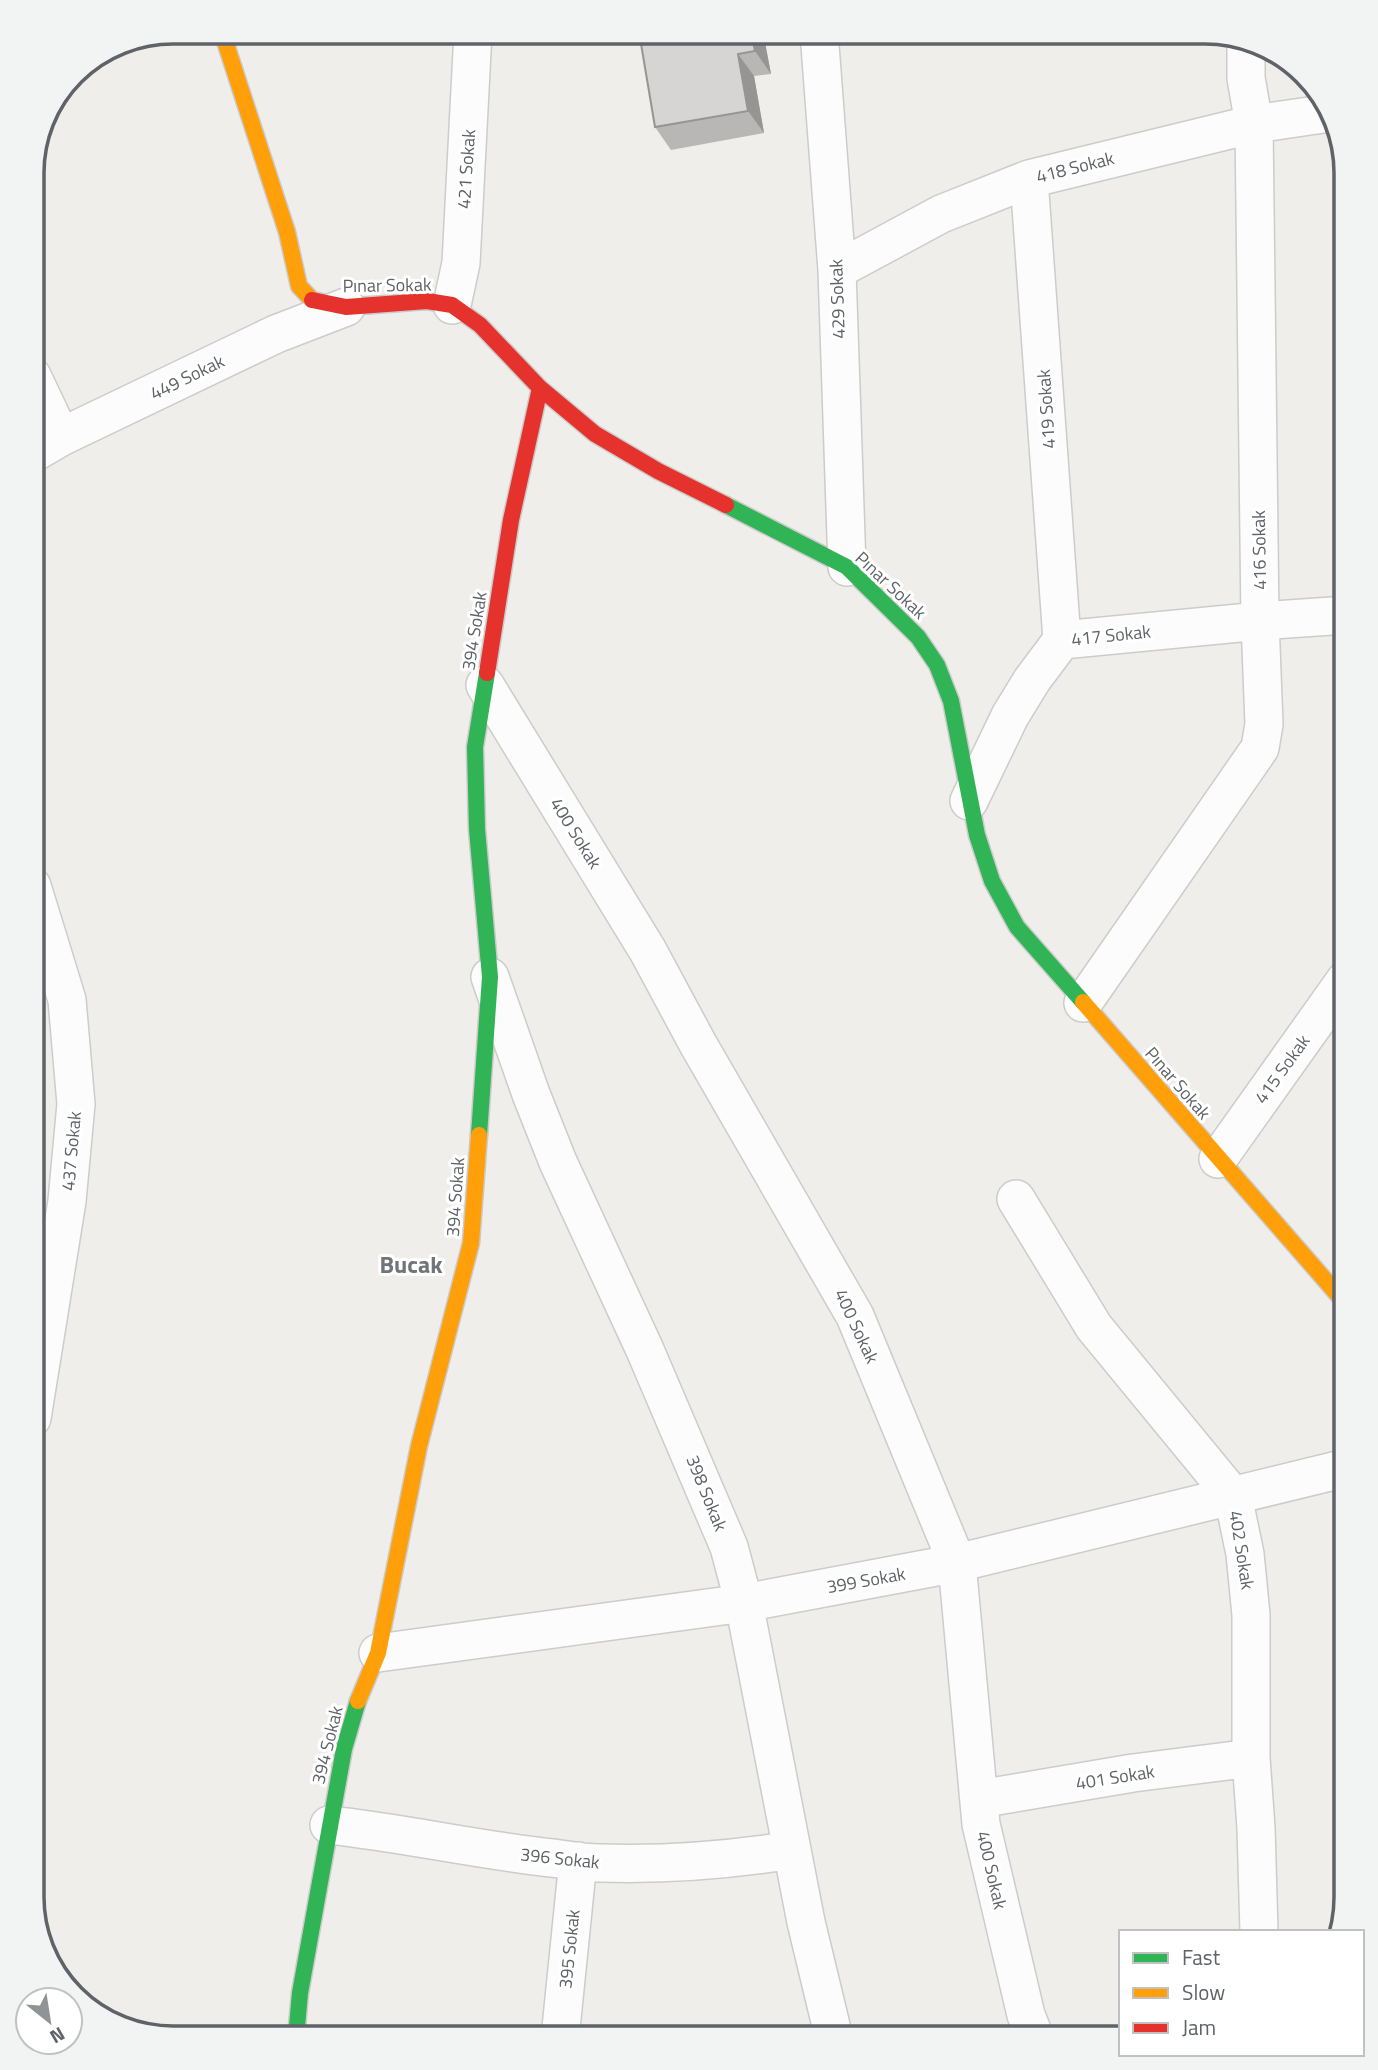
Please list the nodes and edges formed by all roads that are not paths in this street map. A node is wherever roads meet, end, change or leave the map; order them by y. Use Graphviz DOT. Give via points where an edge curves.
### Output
graph roads {
  1 [pos="226,44"];
  2 [pos="472,44"];
  3 [pos="820,44"];
  4 [pos="1246,51"];
  5 [pos="1320,115"];
  6 [pos="1254,124"];
  7 [pos="1029,178"];
  8 [pos="837,270"];
  9 [pos="452,305"];
  10 [pos="346,307"];
  11 [pos="540,387"];
  12 [pos="47,445"];
  13 [pos="847,567"];
  14 [pos="1334,616"];
  15 [pos="1259,621"];
  16 [pos="1062,640"];
  17 [pos="485,685"];
  18 [pos="969,801"];
  19 [pos="44,925"];
  20 [pos="490,977"];
  21 [pos="1334,996"];
  22 [pos="1083,1003"];
  23 [pos="1218,1159"];
  24 [pos="1016,1199"];
  25 [pos="1334,1290"];
  26 [pos="44,1344"];
  27 [pos="1334,1471"];
  28 [pos="1233,1496"];
  29 [pos="957,1563"];
  30 [pos="744,1602"];
  31 [pos="378,1653"];
  32 [pos="1251,1758"];
  33 [pos="979,1799"];
  34 [pos="329,1825"];
  35 [pos="792,1850"];
  36 [pos="578,1861"];
  37 [pos="1259,1930"];
  38 [pos="297,2026"];
  39 [pos="561,2026"];
  40 [pos="831,2026"];
  41 [pos="1030,2026"];
  1 -- 10 [label="street, Pınar Sokak" via="287,232 299,286 312,300"];
  2 -- 9 [label="street, 421 Sokak" via="461,263"];
  3 -- 8 [label="street, 429 Sokak"];
  4 -- 6 [label="street, 416 Sokak"];
  5 -- 6 [label="street, 418 Sokak"];
  6 -- 7 [label="street, 418 Sokak"];
  6 -- 15 [label="street, 416 Sokak"];
  7 -- 8 [label="street, 418 Sokak" via="941,214"];
  7 -- 16 [label="street, 419 Sokak"];
  8 -- 13 [label="street, 429 Sokak"];
  9 -- 10 [label="street, Pınar Sokak" via="427,301"];
  9 -- 11 [label="street, Pınar Sokak" via="480,325"];
  10 -- 12 [label="street, 449 Sokak" via="276,334"];
  11 -- 13 [label="street, Pınar Sokak" via="595,435"];
  11 -- 17 [label="street, 394 Sokak" via="511,520"];
  13 -- 18 [label="street, Pınar Sokak" via="918,637 937,665 951,701"];
  14 -- 15 [label="street, 417 Sokak"];
  15 -- 16 [label="street, 417 Sokak"];
  15 -- 22 [label="street, 416 Sokak" via="1264,724 1260,748"];
  16 -- 18 [label="street, 417 Sokak" via="1010,716"];
  17 -- 20 [label="street, 394 Sokak" via="475,747"];
  17 -- 29 [label="street, 400 Sokak" via="648,951 855,1316"];
  18 -- 22 [label="street, Pınar Sokak" via="992,881 1017,927"];
  19 -- 26 [label="street, 437 Sokak" via="67,1000 76,1104 67,1201"];
  20 -- 30 [label="street, 398 Sokak" via="558,1162 729,1547"];
  20 -- 31 [label="street, 394 Sokak" via="471,1243 419,1446"];
  21 -- 23 [label="street, 415 Sokak"];
  22 -- 23 [label="street, Pınar Sokak"];
  23 -- 25 [label="street, Pınar Sokak"];
  24 -- 28 [label="street, 402 Sokak" via="1094,1327"];
  27 -- 28 [label="street, 399 Sokak"];
  28 -- 29 [label="street, 399 Sokak"];
  28 -- 32 [label="street, 402 Sokak" via="1251,1615"];
  29 -- 30 [label="street, 399 Sokak"];
  29 -- 33 [label="street, 400 Sokak"];
  30 -- 31 [label="street, 399 Sokak"];
  30 -- 35 [label="street, 398 Sokak"];
  31 -- 34 [label="street, 394 Sokak" via="344,1749"];
  32 -- 33 [label="street, 401 Sokak"];
  32 -- 37 [label="street, 402 Sokak"];
  33 -- 41 [label="street, 400 Sokak" via="981,1824"];
  34 -- 36 [label="street, 396 Sokak"];
  34 -- 38 [label="street, 394 Sokak"];
  35 -- 36 [label="street, 396 Sokak" via="733,1860"];
  35 -- 40 [label="street, 398 Sokak"];
  36 -- 39 [label="street, 395 Sokak"];
}
